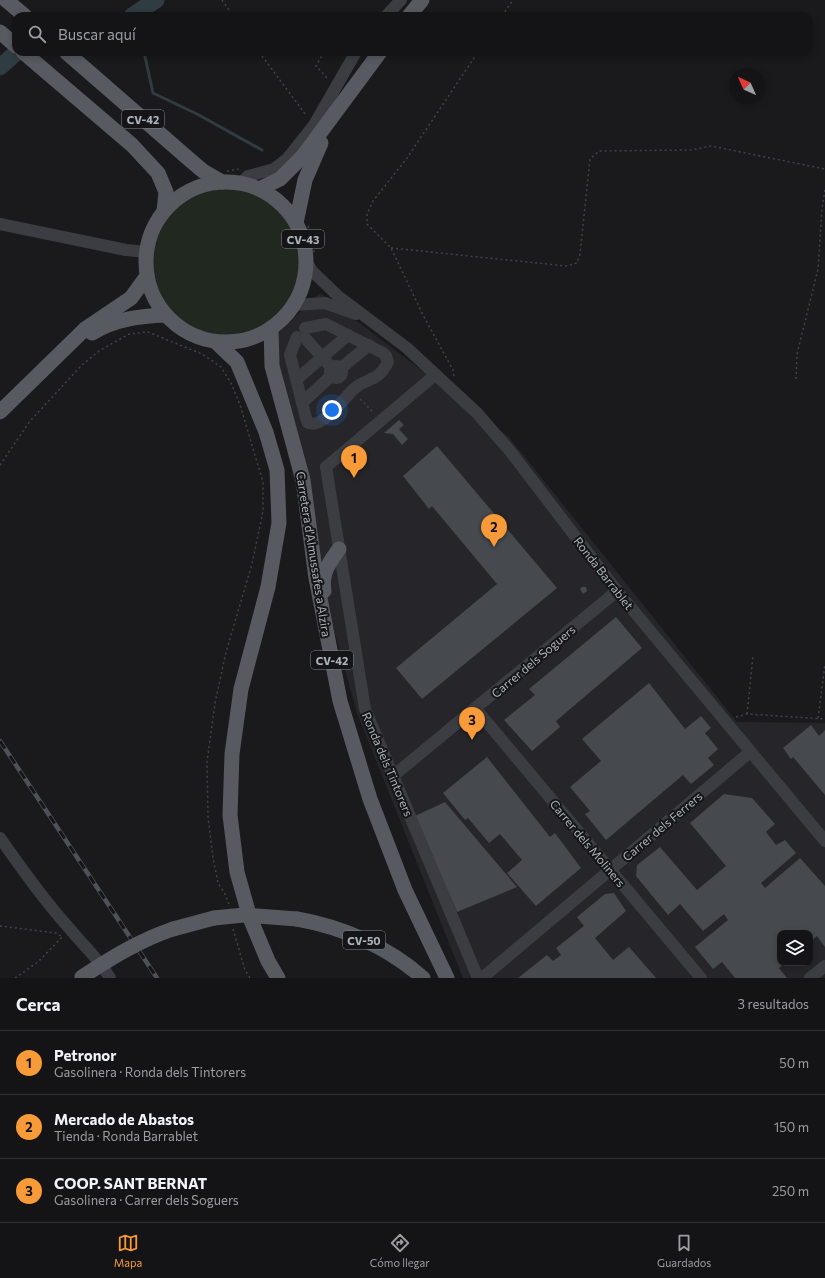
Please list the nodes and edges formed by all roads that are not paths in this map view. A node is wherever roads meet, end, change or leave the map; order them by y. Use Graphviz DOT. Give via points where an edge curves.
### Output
graph roads {
  1 [pos="6,0"];
  2 [pos="401,0"];
  3 [pos="422,0"];
  4 [pos="20,12"];
  5 [pos="390,12"];
  6 [pos="412,12"];
  7 [pos="1,33"];
  8 [pos="12,43"];
  9 [pos="28,56"];
  10 [pos="71,56"];
  11 [pos="354,56"];
  12 [pos="377,56"];
  13 [pos="336,112"];
  14 [pos="222,176"];
  15 [pos="242,176"];
  16 [pos="259,189"];
  17 [pos="164,211"];
  18 [pos="302,223"];
  19 [pos="0,224"];
  20 [pos="146,252"];
  21 [pos="311,260"];
  22 [pos="147,276"];
  23 [pos="293,305"];
  24 [pos="166,315"];
  25 [pos="369,318"];
  26 [pos="271,328"];
  27 [pos="303,334"];
  28 [pos="348,335"];
  29 [pos="216,342"];
  30 [pos="369,345"];
  31 [pos="323,357"];
  32 [pos="55,358"];
  33 [pos="336,372"];
  34 [pos="435,375"];
  35 [pos="297,379"];
  36 [pos="352,391"];
  37 [pos="303,402"];
  38 [pos="0,412"];
  39 [pos="340,549"];
  40 [pos="617,592"];
  41 [pos="340,701"];
  42 [pos="475,708"];
  43 [pos="750,752"];
  44 [pos="393,776"];
  45 [pos="0,838"];
  46 [pos="825,841"];
  47 [pos="610,870"];
  48 [pos="825,966"];
  49 [pos="81,977"];
  50 [pos="110,978"];
  51 [pos="278,978"];
  52 [pos="423,978"];
  53 [pos="447,978"];
  54 [pos="478,978"];
  55 [pos="482,978"];
  56 [pos="701,978"];
  57 [pos="810,978"];
  1 -- 4 [label="main road"];
  2 -- 5 [label="street"];
  3 -- 6 [label="main road"];
  7 -- 8 [label="main road"];
  9 -- 17 [label="main road, CV-42" via="132,145 158,173 166,192"];
  10 -- 14 [label="main road, CV-42" via="203,171"];
  11 -- 15 [label="street" via="314,125 287,159 274,169"];
  12 -- 13 [label="main road, CV-43"];
  13 -- 16 [label="main road, CV-43" via="290,170"];
  13 -- 18 [label="main road, CV-43" via="305,180"];
  14 -- 15 [label="main road, CV-43"];
  14 -- 17 [label="main road, CV-43" via="190,190"];
  15 -- 16 [label="main road, CV-43"];
  16 -- 18 [label="main road, CV-43" via="280,203"];
  17 -- 20 [label="main road, CV-43" via="153,230"];
  18 -- 21 [label="main road, CV-43" via="303,241"];
  19 -- 20 [label="street"];
  20 -- 22 [label="main road, CV-43"];
  21 -- 23 [label="main road, CV-43"];
  21 -- 25 [label="street, Ronda Barrablet" via="312,271 338,296"];
  22 -- 24 [label="main road, CV-43" via="157,303"];
  22 -- 32 [label="main road" via="131,298 85,329"];
  23 -- 25 [label="street" via="325,303"];
  23 -- 26 [label="main road, CV-43"];
  24 -- 29 [label="main road, CV-43" via="180,328 197,337"];
  24 -- 32 [label="main road" via="136,316 101,327"];
  25 -- 34 [label="street, Ronda Barrablet" via="407,348"];
  26 -- 29 [label="main road, CV-43" via="254,337 235,342"];
  26 -- 41 [label="main road, Carretera d'Almussafes a Alzira / CV-42" via="272,366 303,480 316,578"];
  27 -- 28 [label="street" via="326,324"];
  27 -- 31 [label="street"];
  27 -- 35 [label="street" via="290,355"];
  28 -- 30 [label="street"];
  28 -- 31 [label="street"];
  29 -- 51 [label="main road" via="237,362 266,432 277,470 280,523 268,587 241,689 232,754 230,815 241,888 250,918"];
  30 -- 33 [label="street"];
  30 -- 36 [label="street" via="383,353 388,362 379,375"];
  31 -- 33 [label="street"];
  31 -- 35 [label="street"];
  32 -- 38 [label="main road"];
  33 -- 36 [label="street"];
  33 -- 37 [label="street"];
  34 -- 39 [label="street, Ronda dels Tintorers" via="326,467"];
  34 -- 40 [label="street, Ronda Barrablet" via="477,413 510,451"];
  35 -- 37 [label="street"];
  36 -- 37 [label="street" via="338,406 313,425 308,423"];
  39 -- 41 [label="main road" via="328,564 322,581"];
  39 -- 44 [label="street, Ronda dels Tintorers" via="365,709"];
  40 -- 42 [label="street, Carrer dels Soguers"];
  40 -- 43 [label="street, Ronda Barrablet"];
  41 -- 53 [label="main road, Carretera d'Almussafes a Alzira / CV-42" via="370,800 405,890"];
  42 -- 44 [label="street, Carrer dels Soguers"];
  42 -- 47 [label="street, Carrer dels Moliners"];
  43 -- 46 [label="street, Ronda Barrablet"];
  43 -- 47 [label="street, Carrer dels Ferrers"];
  44 -- 54 [label="street, Ronda dels Tintorers"];
  45 -- 50 [label="street" via="66,933 91,952"];
  47 -- 55 [label="street, Carrer dels Ferrers"];
  47 -- 56 [label="street, Carrer dels Moliners"];
  48 -- 57 [label="street"];
  49 -- 52 [label="main road, CV-50, bridge" via="123,951 173,929 214,918 252,915 297,918 344,931 377,946"];
}
